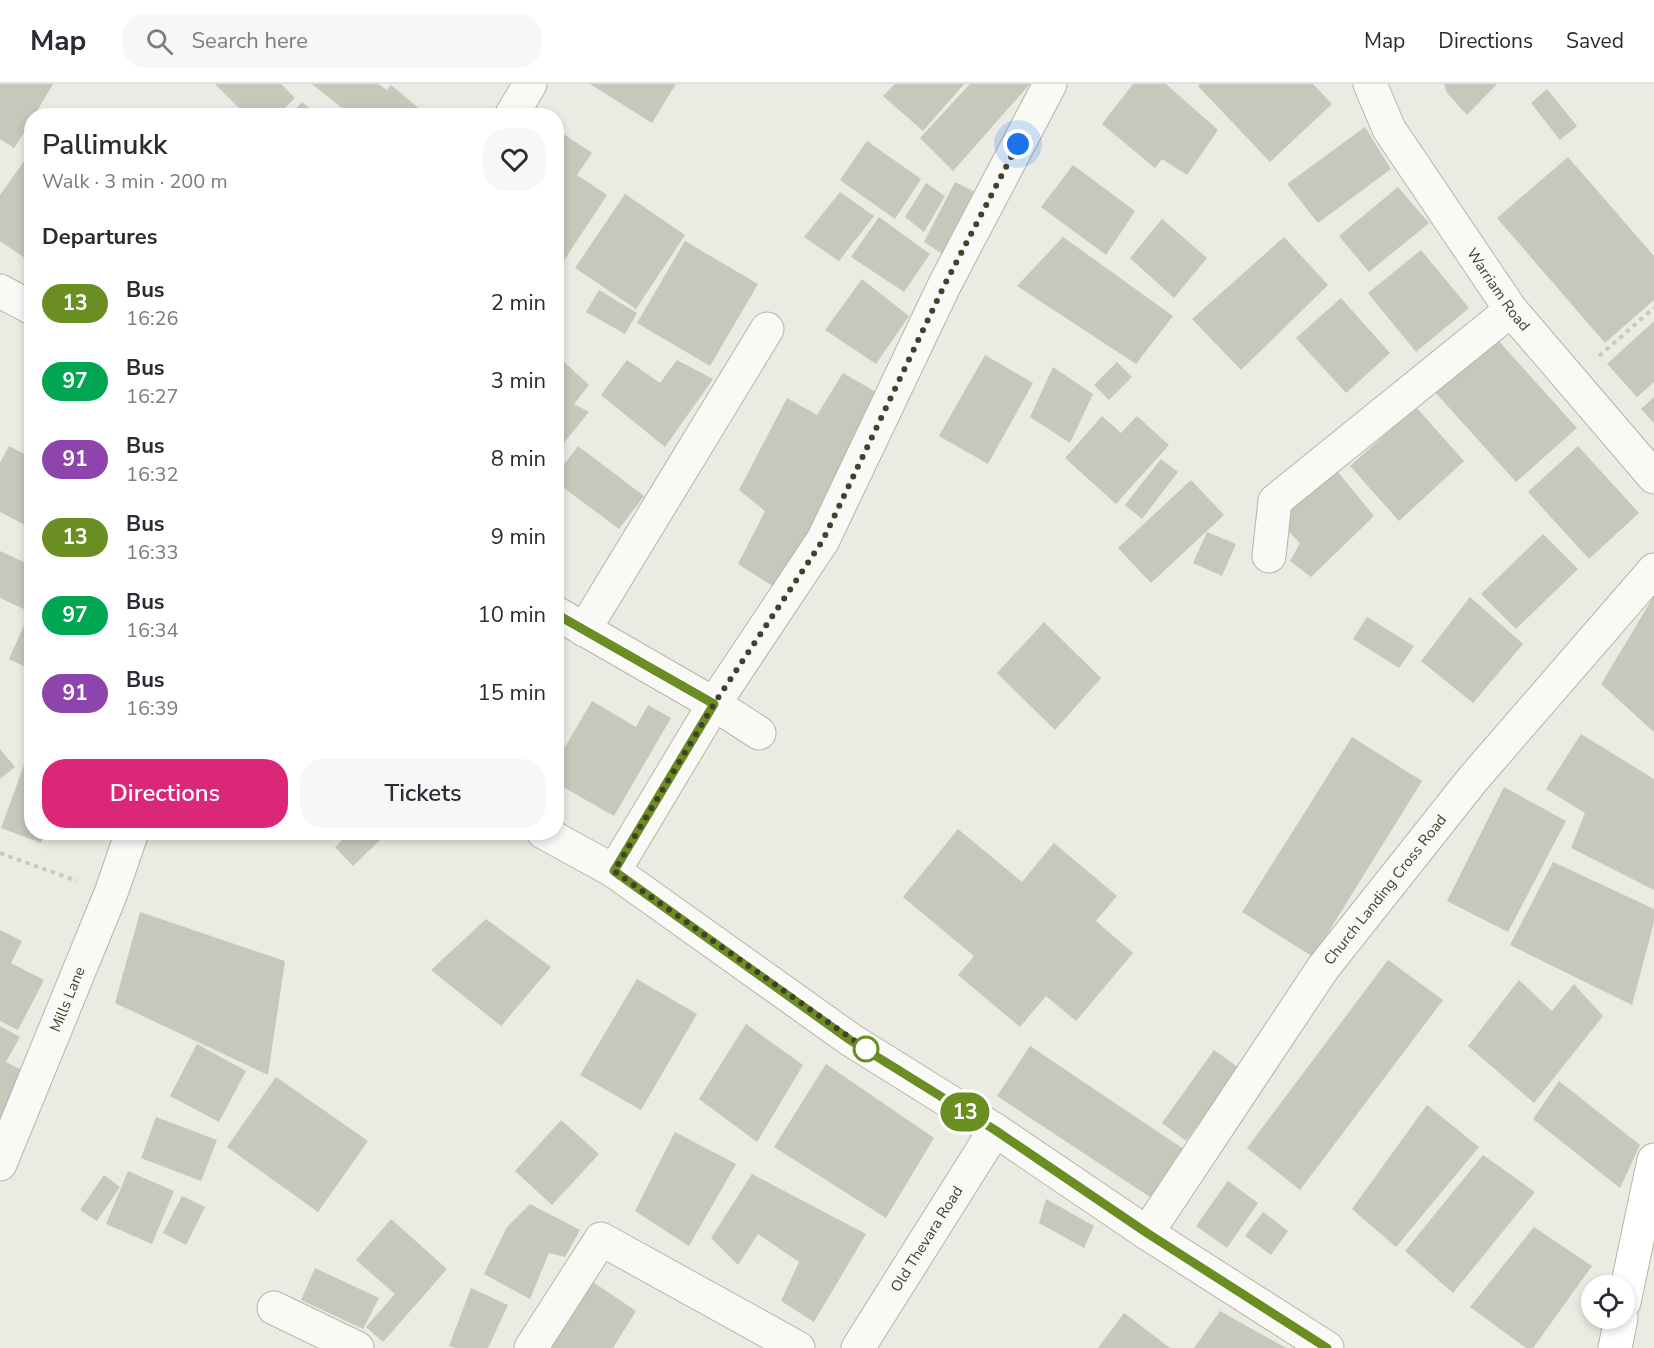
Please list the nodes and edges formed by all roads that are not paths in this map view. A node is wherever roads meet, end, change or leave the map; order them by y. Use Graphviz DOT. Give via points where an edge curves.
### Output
graph roads {
  1 [pos="530,84"];
  2 [pos="1050,84"];
  3 [pos="1370,84"];
  4 [pos="516,108"];
  5 [pos="0,291"];
  6 [pos="24,304"];
  7 [pos="1511,310"];
  8 [pos="768,329"];
  9 [pos="1654,477"];
  10 [pos="1269,556"];
  11 [pos="1654,570"];
  12 [pos="564,619"];
  13 [pos="584,630"];
  14 [pos="714,704"];
  15 [pos="759,733"];
  16 [pos="129,840"];
  17 [pos="558,840"];
  18 [pos="614,871"];
  19 [pos="995,1130"];
  20 [pos="1654,1160"];
  21 [pos="0,1164"];
  22 [pos="1147,1233"];
  23 [pos="1630,1275"];
  24 [pos="274,1308"];
  25 [pos="1619,1329"];
  26 [pos="357,1348"];
  27 [pos="531,1348"];
  28 [pos="798,1348"];
  29 [pos="858,1348"];
  30 [pos="1327,1348"];
  31 [pos="1615,1348"];
  1 -- 4 [label="street"];
  2 -- 14 [label="street" via="945,284 823,540"];
  3 -- 7 [label="street, Warriam Road" via="1389,129"];
  5 -- 6 [label="street"];
  7 -- 9 [label="street, Warriam Road"];
  7 -- 10 [label="street" via="1275,501"];
  8 -- 13 [label="street"];
  11 -- 22 [label="street, Church Landing Cross Road" via="1473,779 1323,968"];
  12 -- 13 [label="street"];
  13 -- 14 [label="street"];
  14 -- 15 [label="street"];
  14 -- 18 [label="street"];
  16 -- 21 [label="street, Mills Lane"];
  17 -- 18 [label="street"];
  18 -- 19 [label="street" via="850,1040"];
  19 -- 22 [label="street"];
  19 -- 29 [label="street, Old Thevara Road"];
  20 -- 23 [label="main road"];
  22 -- 30 [label="street"];
  24 -- 26 [label="street"];
  25 -- 31 [label="main road"];
  27 -- 28 [label="street" via="600,1239"];
}
